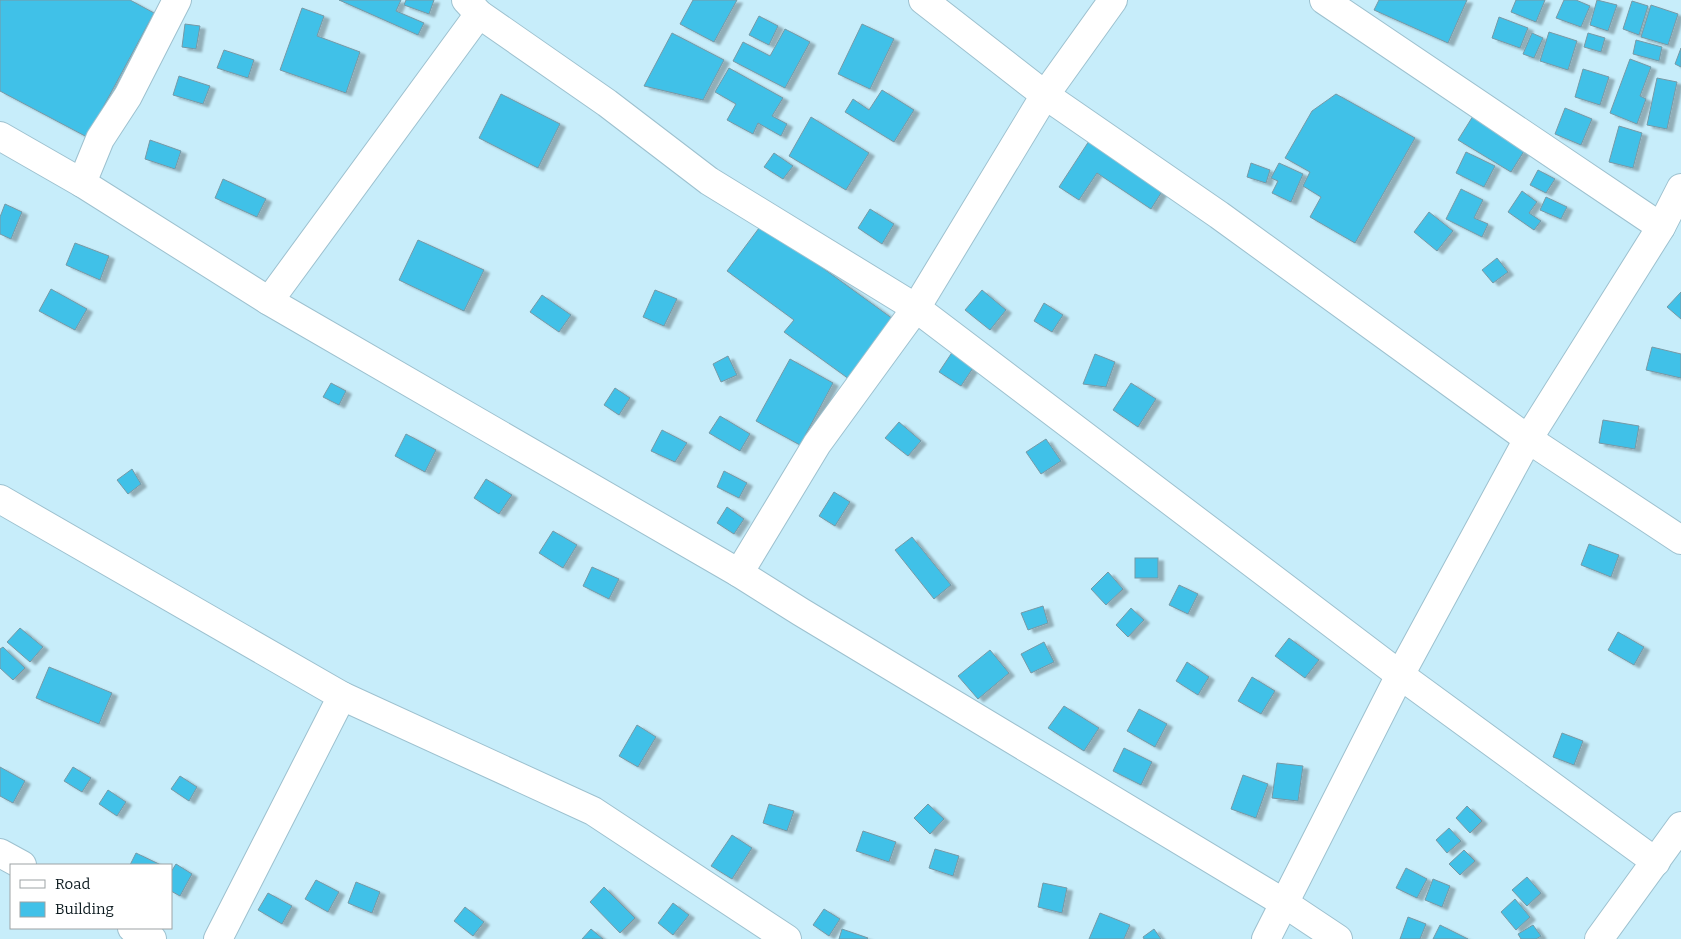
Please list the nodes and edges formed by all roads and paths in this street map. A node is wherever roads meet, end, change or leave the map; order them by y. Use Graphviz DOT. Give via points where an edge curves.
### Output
graph roads {
  1 [pos="177,0"];
  2 [pos="923,0"];
  3 [pos="1113,0"];
  4 [pos="1324,0"];
  5 [pos="473,7"];
  6 [pos="1045,95"];
  7 [pos="0,136"];
  8 [pos="82,183"];
  9 [pos="1681,188"];
  10 [pos="1661,227"];
  11 [pos="269,301"];
  12 [pos="916,308"];
  13 [pos="1528,439"];
  14 [pos="0,499"];
  15 [pos="1681,540"];
  16 [pos="739,573"];
  17 [pos="1400,675"];
  18 [pos="342,696"];
  19 [pos="1681,826"];
  20 [pos="0,853"];
  21 [pos="1656,862"];
  22 [pos="20,864"];
  23 [pos="1284,903"];
  24 [pos="134,929"];
  25 [pos="773,935"];
  26 [pos="152,939"];
  27 [pos="218,939"];
  28 [pos="1266,939"];
  29 [pos="1338,939"];
  30 [pos="1599,939"];
  1 -- 8 [label="street" via="128,96 100,139"];
  2 -- 6 [label="street"];
  3 -- 6 [label="street"];
  4 -- 10 [label="street"];
  5 -- 11 [label="street"];
  5 -- 12 [label="street" via="709,181"];
  6 -- 12 [label="street"];
  6 -- 13 [label="street" via="1219,215"];
  7 -- 8 [label="street"];
  8 -- 11 [label="street"];
  9 -- 10 [label="street"];
  10 -- 13 [label="street"];
  11 -- 16 [label="street"];
  12 -- 16 [label="street" via="817,444"];
  12 -- 17 [label="street"];
  13 -- 15 [label="street"];
  13 -- 17 [label="street"];
  14 -- 18 [label="street"];
  16 -- 23 [label="street"];
  17 -- 21 [label="street"];
  17 -- 23 [label="street"];
  18 -- 25 [label="street" via="592,811"];
  18 -- 27 [label="street"];
  19 -- 21 [label="street"];
  20 -- 22 [label="street"];
  21 -- 30 [label="street"];
  23 -- 28 [label="street"];
  23 -- 29 [label="street"];
  24 -- 26 [label="street"];
}
